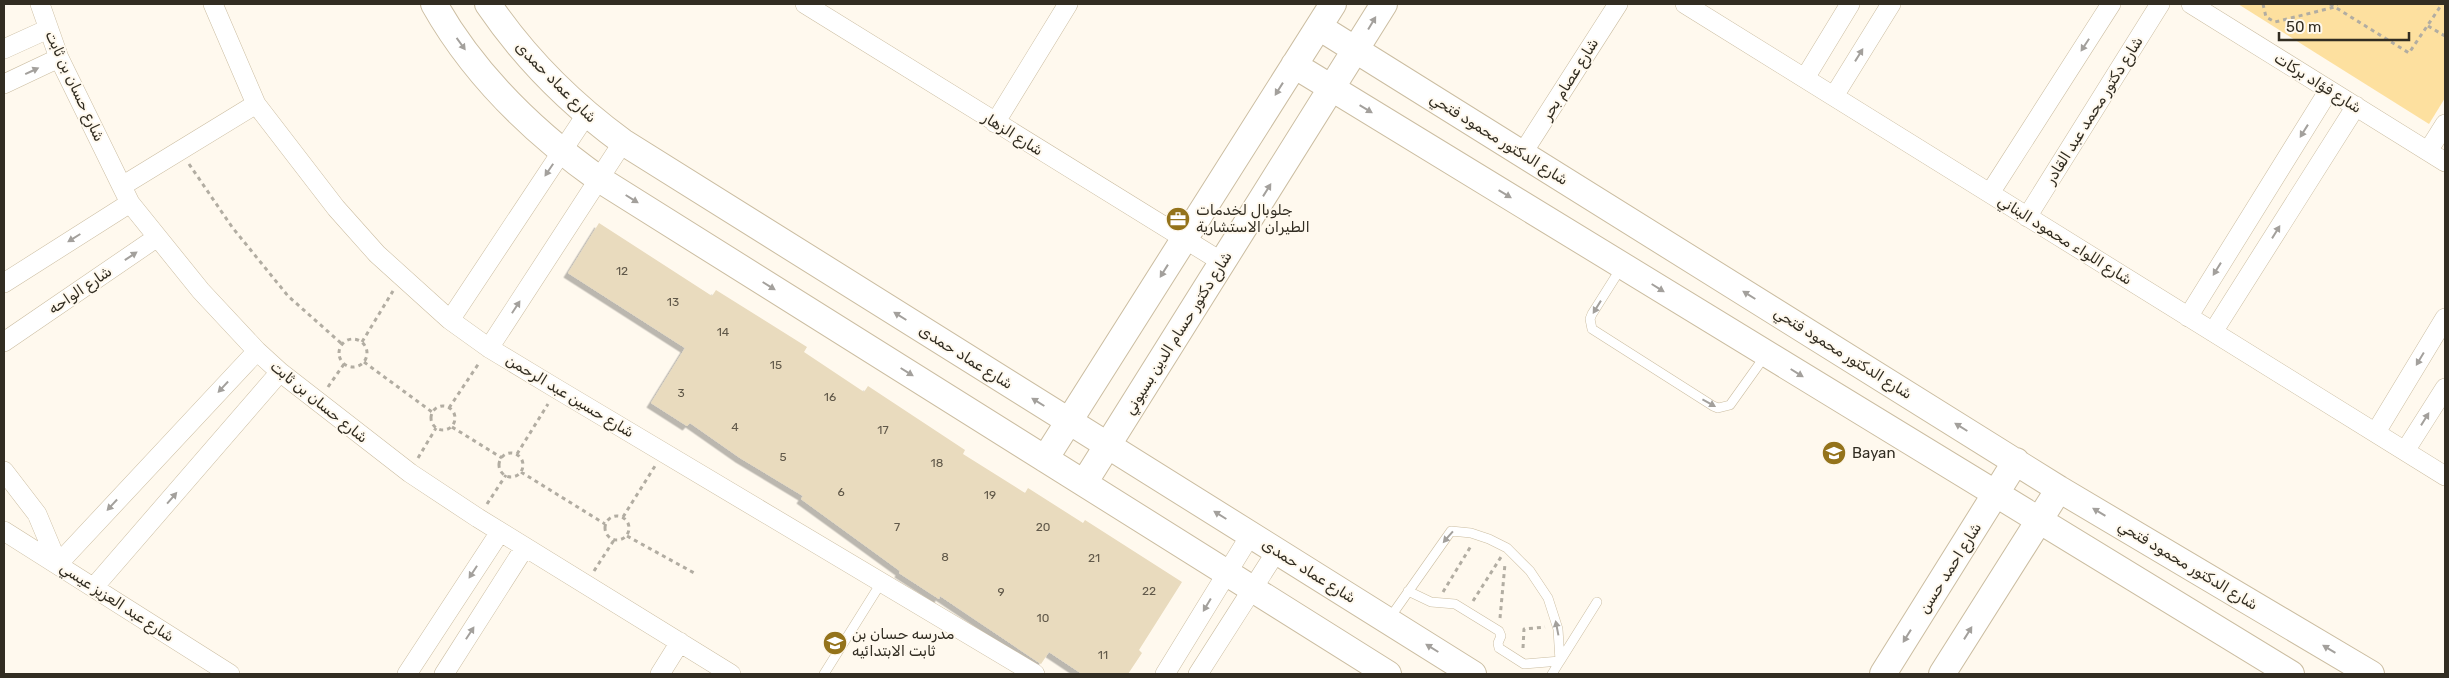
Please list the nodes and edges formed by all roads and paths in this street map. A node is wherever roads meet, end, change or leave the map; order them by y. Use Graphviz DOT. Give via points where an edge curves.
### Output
graph roads {
  1 [pos="40,4"];
  2 [pos="213,4"];
  3 [pos="434,4"];
  4 [pos="488,4"];
  5 [pos="1068,4"];
  6 [pos="1333,4"];
  7 [pos="1384,4"];
  8 [pos="1618,4"];
  9 [pos="1685,4"];
  10 [pos="1850,4"];
  11 [pos="1890,4"];
  12 [pos="2111,4"];
  13 [pos="2160,4"];
  14 [pos="2191,4"];
  15 [pos="2263,4"];
  16 [pos="2330,4"];
  17 [pos="2442,4"];
  18 [pos="2336,5"];
  19 [pos="814,6"];
  20 [pos="2428,26"];
  21 [pos="1319,27"];
  22 [pos="48,29"];
  23 [pos="2445,36"];
  24 [pos="4,49"];
  25 [pos="1356,50"];
  26 [pos="60,58"];
  27 [pos="1294,65"];
  28 [pos="1805,78"];
  29 [pos="4,84"];
  30 [pos="1331,88"];
  31 [pos="2330,90"];
  32 [pos="1834,96"];
  33 [pos="256,104"];
  34 [pos="2356,106"];
  35 [pos="586,115"];
  36 [pos="995,123"];
  37 [pos="2445,124"];
  38 [pos="623,142"];
  39 [pos="180,151"];
  40 [pos="561,152"];
  41 [pos="2428,152"];
  42 [pos="1522,154"];
  43 [pos="2445,162"];
  44 [pos="599,179"];
  45 [pos="1990,194"];
  46 [pos="126,195"];
  47 [pos="2027,217"];
  48 [pos="156,238"];
  49 [pos="1184,238"];
  50 [pos="1222,262"];
  51 [pos="1622,266"];
  52 [pos="401,276"];
  53 [pos="4,283"];
  54 [pos="2188,317"];
  55 [pos="2445,318"];
  56 [pos="450,320"];
  57 [pos="2213,332"];
  58 [pos="4,342"];
  59 [pos="362,342"];
  60 [pos="342,344"];
  61 [pos="489,348"];
  62 [pos="257,351"];
  63 [pos="1766,354"];
  64 [pos="364,362"];
  65 [pos="344,364"];
  66 [pos="280,372"];
  67 [pos="2445,388"];
  68 [pos="557,389"];
  69 [pos="317,402"];
  70 [pos="449,408"];
  71 [pos="432,412"];
  72 [pos="1069,421"];
  73 [pos="452,427"];
  74 [pos="436,428"];
  75 [pos="2376,432"];
  76 [pos="1108,446"];
  77 [pos="2406,451"];
  78 [pos="663,452"];
  79 [pos="517,454"];
  80 [pos="502,458"];
  81 [pos="1045,459"];
  82 [pos="2016,461"];
  83 [pos="4,471"];
  84 [pos="521,472"];
  85 [pos="410,473"];
  86 [pos="506,475"];
  87 [pos="2445,476"];
  88 [pos="1084,483"];
  89 [pos="2059,489"];
  90 [pos="1995,495"];
  91 [pos="624,517"];
  92 [pos="478,518"];
  93 [pos="2038,522"];
  94 [pos="605,524"];
  95 [pos="4,531"];
  96 [pos="500,532"];
  97 [pos="1251,534"];
  98 [pos="1478,535"];
  99 [pos="627,536"];
  100 [pos="614,540"];
  101 [pos="525,547"];
  102 [pos="1506,548"];
  103 [pos="1276,552"];
  104 [pos="58,564"];
  105 [pos="1227,573"];
  106 [pos="696,574"];
  107 [pos="881,583"];
  108 [pos="586,584"];
  109 [pos="94,587"];
  110 [pos="1252,589"];
  111 [pos="1408,591"];
  112 [pos="1597,602"];
  113 [pos="1436,603"];
  114 [pos="1467,611"];
  115 [pos="1388,621"];
  116 [pos="1557,625"];
  117 [pos="1499,631"];
  118 [pos="680,642"];
  119 [pos="1560,661"];
  120 [pos="1524,664"];
  121 [pos="704,667"];
  122 [pos="230,674"];
  123 [pos="407,674"];
  124 [pos="444,674"];
  125 [pos="660,674"];
  126 [pos="731,674"];
  127 [pos="824,674"];
  128 [pos="1035,674"];
  129 [pos="1165,674"];
  130 [pos="1198,674"];
  131 [pos="1388,674"];
  132 [pos="1473,674"];
  133 [pos="1552,674"];
  134 [pos="1883,674"];
  135 [pos="1942,674"];
  136 [pos="2291,674"];
  137 [pos="2371,674"];
  1 -- 22 [label="street, شارع حسان بن ثابت"];
  2 -- 33 [label="street, شارع حسين عبد الرحمن"];
  3 -- 40 [label="street, one-way" via="485,77"];
  4 -- 35 [label="street, شارع عماد حمدى" via="512,37"];
  5 -- 36 [label="street"];
  6 -- 21 [label="street"];
  25 -- 7 [label="street, شارع دكتور حسام الدين بسيوني, one-way"];
  8 -- 42 [label="street, شارع عصام بحر"];
  9 -- 28 [label="street, شارع اللواء محمود البناني"];
  10 -- 28 [label="street"];
  32 -- 11 [label="street, one-way"];
  12 -- 45 [label="street, one-way"];
  13 -- 47 [label="street, شارع دكتور محمد عبد القادر"];
  14 -- 31 [label="street, شارع فؤاد بركات"];
  15 -- 18 [label="path" via="2266,17 2275,22"];
  16 -- 18 [label="path"];
  17 -- 20 [label="path"];
  18 -- 20 [label="path" via="2409,53"];
  19 -- 36 [label="street, شارع الزهار"];
  20 -- 23 [label="path"];
  21 -- 25 [label="street, شارع الدكتور محمود فتحي"];
  21 -- 27 [label="street"];
  22 -- 24 [label="street"];
  22 -- 26 [label="street, شارع حسان بن ثابت"];
  25 -- 30 [label="street, شارع دكتور حسام الدين بسيوني"];
  25 -- 42 [label="street, شارع الدكتور محمود فتحي"];
  29 -- 26 [label="street, one-way"];
  26 -- 46 [label="street, شارع حسان بن ثابت"];
  27 -- 30 [label="street"];
  27 -- 49 [label="street, one-way"];
  28 -- 32 [label="street, شارع اللواء محمود البناني"];
  50 -- 30 [label="street, شارع دكتور حسام الدين بسيوني, one-way"];
  30 -- 51 [label="street, one-way"];
  31 -- 34 [label="street, شارع فؤاد بركات"];
  31 -- 54 [label="street, one-way"];
  32 -- 45 [label="street, شارع اللواء محمود البناني"];
  33 -- 39 [label="street"];
  33 -- 52 [label="street, شارع حسين عبد الرحمن" via="336,208"];
  34 -- 41 [label="street, شارع فؤاد بركات"];
  57 -- 34 [label="street, one-way"];
  35 -- 38 [label="street, شارع عماد حمدى"];
  35 -- 40 [label="street"];
  36 -- 49 [label="street, شارع الزهار"];
  37 -- 41 [label="street"];
  38 -- 44 [label="street"];
  72 -- 38 [label="street, شارع عماد حمدى, one-way"];
  39 -- 46 [label="street"];
  39 -- 60 [label="path" via="232,227 288,296"];
  40 -- 44 [label="street"];
  40 -- 56 [label="street, one-way"];
  41 -- 43 [label="street, شارع فؤاد بركات"];
  82 -- 42 [label="street, شارع الدكتور محمود فتحي, one-way"];
  61 -- 44 [label="street, one-way"];
  44 -- 81 [label="street, one-way"];
  45 -- 47 [label="street, شارع اللواء محمود البناني"];
  46 -- 48 [label="street, شارع حسان بن ثابت"];
  46 -- 53 [label="street, one-way"];
  47 -- 54 [label="street, شارع اللواء محمود البناني"];
  58 -- 48 [label="street, شارع الواحه, one-way"];
  48 -- 62 [label="street, شارع حسان بن ثابت"];
  49 -- 50 [label="street, شارع الزهار"];
  49 -- 72 [label="street, one-way"];
  50 -- 76 [label="street, شارع دكتور حسام الدين بسيوني"];
  51 -- 63 [label="street, one-way"];
  51 -- 63 [label="lane, one-way" via="1592,314 1592,329 1712,406 1730,405"];
  52 -- 56 [label="street, شارع حسين عبد الرحمن"];
  52 -- 59 [label="path"];
  54 -- 57 [label="street, شارع اللواء محمود البناني"];
  55 -- 75 [label="street, one-way"];
  56 -- 61 [label="street, شارع حسين عبد الرحمن"];
  57 -- 75 [label="street, شارع اللواء محمود البناني"];
  59 -- 60 [label="path" via="352,339"];
  59 -- 64 [label="path" via="367,351"];
  60 -- 65 [label="path" via="339,354"];
  61 -- 68 [label="street, شارع حسين عبد الرحمن"];
  61 -- 70 [label="path"];
  62 -- 66 [label="street, شارع حسان بن ثابت"];
  62 -- 104 [label="street, one-way"];
  63 -- 90 [label="street, one-way"];
  64 -- 65 [label="path" via="355,367"];
  64 -- 71 [label="path"];
  65 -- 69 [label="path"];
  66 -- 69 [label="street, شارع حسان بن ثابت"];
  109 -- 66 [label="street, one-way"];
  77 -- 67 [label="street, one-way"];
  68 -- 78 [label="street, شارع حسين عبد الرحمن"];
  68 -- 79 [label="path"];
  69 -- 85 [label="street, شارع حسان بن ثابت"];
  70 -- 71 [label="path" via="440,407"];
  70 -- 73 [label="path" via="454,415"];
  71 -- 74 [label="path" via="430,421"];
  72 -- 76 [label="street, شارع عماد حمدى"];
  72 -- 81 [label="street"];
  73 -- 74 [label="path" via="441,431"];
  73 -- 80 [label="path"];
  74 -- 85 [label="path"];
  75 -- 77 [label="street, شارع اللواء محمود البناني"];
  76 -- 88 [label="street, شارع دكتور حسام الدين بسيوني"];
  97 -- 76 [label="street, شارع عماد حمدى, one-way"];
  77 -- 87 [label="street, شارع اللواء محمود البناني"];
  78 -- 91 [label="path"];
  78 -- 107 [label="street, شارع حسين عبد الرحمن"];
  79 -- 80 [label="path" via="509,453"];
  79 -- 84 [label="path" via="523,462"];
  80 -- 86 [label="path" via="500,468"];
  81 -- 88 [label="street"];
  82 -- 89 [label="street, شارع الدكتور محمود فتحي"];
  82 -- 90 [label="street, شارع احمد حسن"];
  83 -- 104 [label="street" via="37,514"];
  84 -- 86 [label="path" via="514,476"];
  84 -- 94 [label="path"];
  85 -- 92 [label="street, شارع حسان بن ثابت"];
  86 -- 92 [label="path"];
  88 -- 105 [label="street"];
  89 -- 93 [label="street"];
  137 -- 89 [label="street, شارع الدكتور محمود فتحي, one-way"];
  90 -- 93 [label="street"];
  90 -- 134 [label="street, شارع احمد حسن, one-way"];
  91 -- 94 [label="path" via="612,516"];
  91 -- 99 [label="path" via="630,526"];
  92 -- 96 [label="street, شارع حسان بن ثابت"];
  135 -- 93 [label="street, one-way"];
  93 -- 136 [label="street"];
  94 -- 100 [label="path" via="604,531"];
  95 -- 104 [label="street, شارع عبد العزيز عيسي"];
  96 -- 101 [label="street, شارع حسان بن ثابت"];
  96 -- 123 [label="street, one-way"];
  97 -- 103 [label="street, شارع عماد حمدى"];
  97 -- 105 [label="street"];
  98 -- 102 [label="lane"];
  98 -- 111 [label="lane, one-way" via="1451,531"];
  98 -- 113 [label="path"];
  99 -- 100 [label="path"];
  99 -- 106 [label="path"];
  100 -- 108 [label="path"];
  101 -- 108 [label="street, شارع حسان بن ثابت"];
  124 -- 101 [label="street, one-way"];
  102 -- 114 [label="path"];
  102 -- 116 [label="lane" via="1530,571 1548,598"];
  102 -- 117 [label="path"];
  103 -- 110 [label="street"];
  103 -- 115 [label="street, شارع عماد حمدى"];
  104 -- 109 [label="street, شارع عبد العزيز عيسي"];
  105 -- 110 [label="street"];
  105 -- 129 [label="street, one-way"];
  107 -- 127 [label="lane"];
  107 -- 128 [label="street, شارع حسين عبد الرحمن"];
  108 -- 118 [label="street, شارع حسان بن ثابت"];
  109 -- 122 [label="street, شارع عبد العزيز عيسي"];
  110 -- 130 [label="street"];
  110 -- 131 [label="street"];
  111 -- 113 [label="lane"];
  111 -- 115 [label="lane"];
  112 -- 119 [label="lane"];
  113 -- 114 [label="lane" via="1456,604"];
  114 -- 117 [label="lane"];
  132 -- 115 [label="street, شارع عماد حمدى, one-way"];
  119 -- 116 [label="lane, one-way"];
  116 -- 120 [label="path" via="1524,629"];
  117 -- 120 [label="lane" via="1499,648"];
  118 -- 121 [label="street, شارع حسان بن ثابت"];
  118 -- 125 [label="street"];
  119 -- 120 [label="lane"];
  119 -- 133 [label="lane"];
  121 -- 126 [label="street, شارع حسان بن ثابت"];
}
